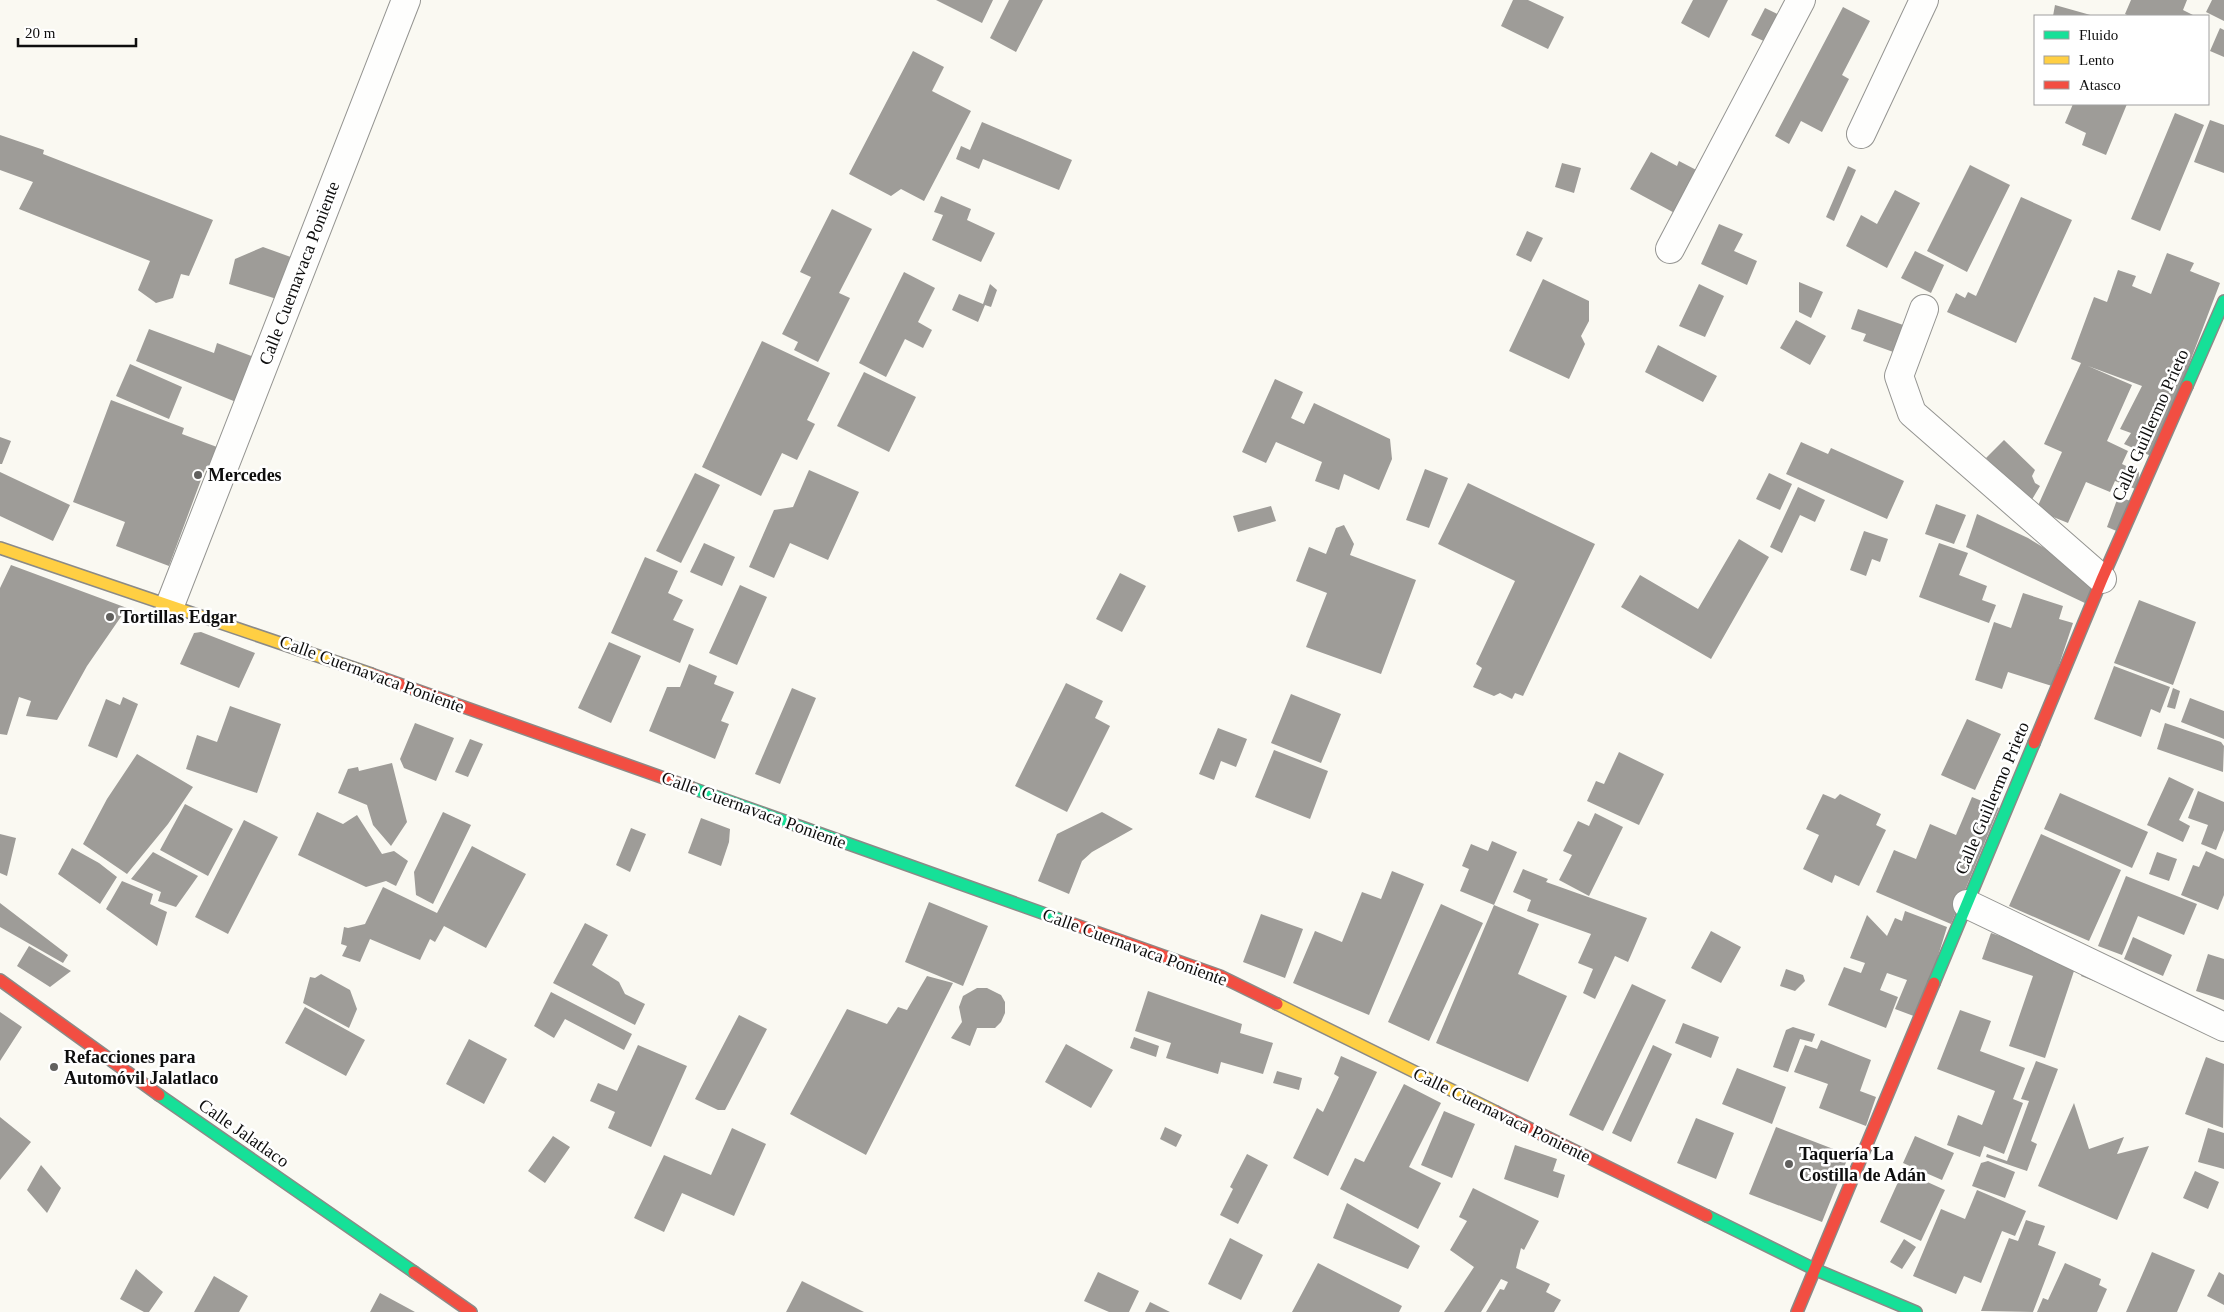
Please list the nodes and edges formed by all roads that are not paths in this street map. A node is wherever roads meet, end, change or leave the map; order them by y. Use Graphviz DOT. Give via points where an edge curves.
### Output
graph roads {
  1 [pos="406,0"];
  2 [pos="1801,0"];
  3 [pos="1924,0"];
  4 [pos="1860,134"];
  5 [pos="1670,250"];
  6 [pos="2224,301"];
  7 [pos="1924,309"];
  8 [pos="0,548"];
  9 [pos="2102,580"];
  10 [pos="170,605"];
  11 [pos="1967,904"];
  12 [pos="0,980"];
  13 [pos="2224,1027"];
  14 [pos="1814,1269"];
  15 [pos="471,1312"];
  16 [pos="1797,1312"];
  17 [pos="1916,1312"];
  1 -- 10 [label="street, Calle Cuernavaca Poniente"];
  2 -- 5 [label="street"];
  3 -- 4 [label="street"];
  6 -- 9 [label="street, Calle Guillermo Prieto"];
  7 -- 9 [label="street" via="1899,376 1912,413"];
  8 -- 10 [label="street"];
  9 -- 11 [label="street, Calle Guillermo Prieto"];
  10 -- 14 [label="street, Calle Cuernavaca Poniente" via="1220,976"];
  11 -- 13 [label="street"];
  11 -- 14 [label="street, Calle Guillermo Prieto"];
  12 -- 15 [label="street, Calle Jalatlaco"];
  14 -- 16 [label="street, Calle Guillermo Prieto"];
  14 -- 17 [label="street, Calle Cuernavaca Poniente"];
}
